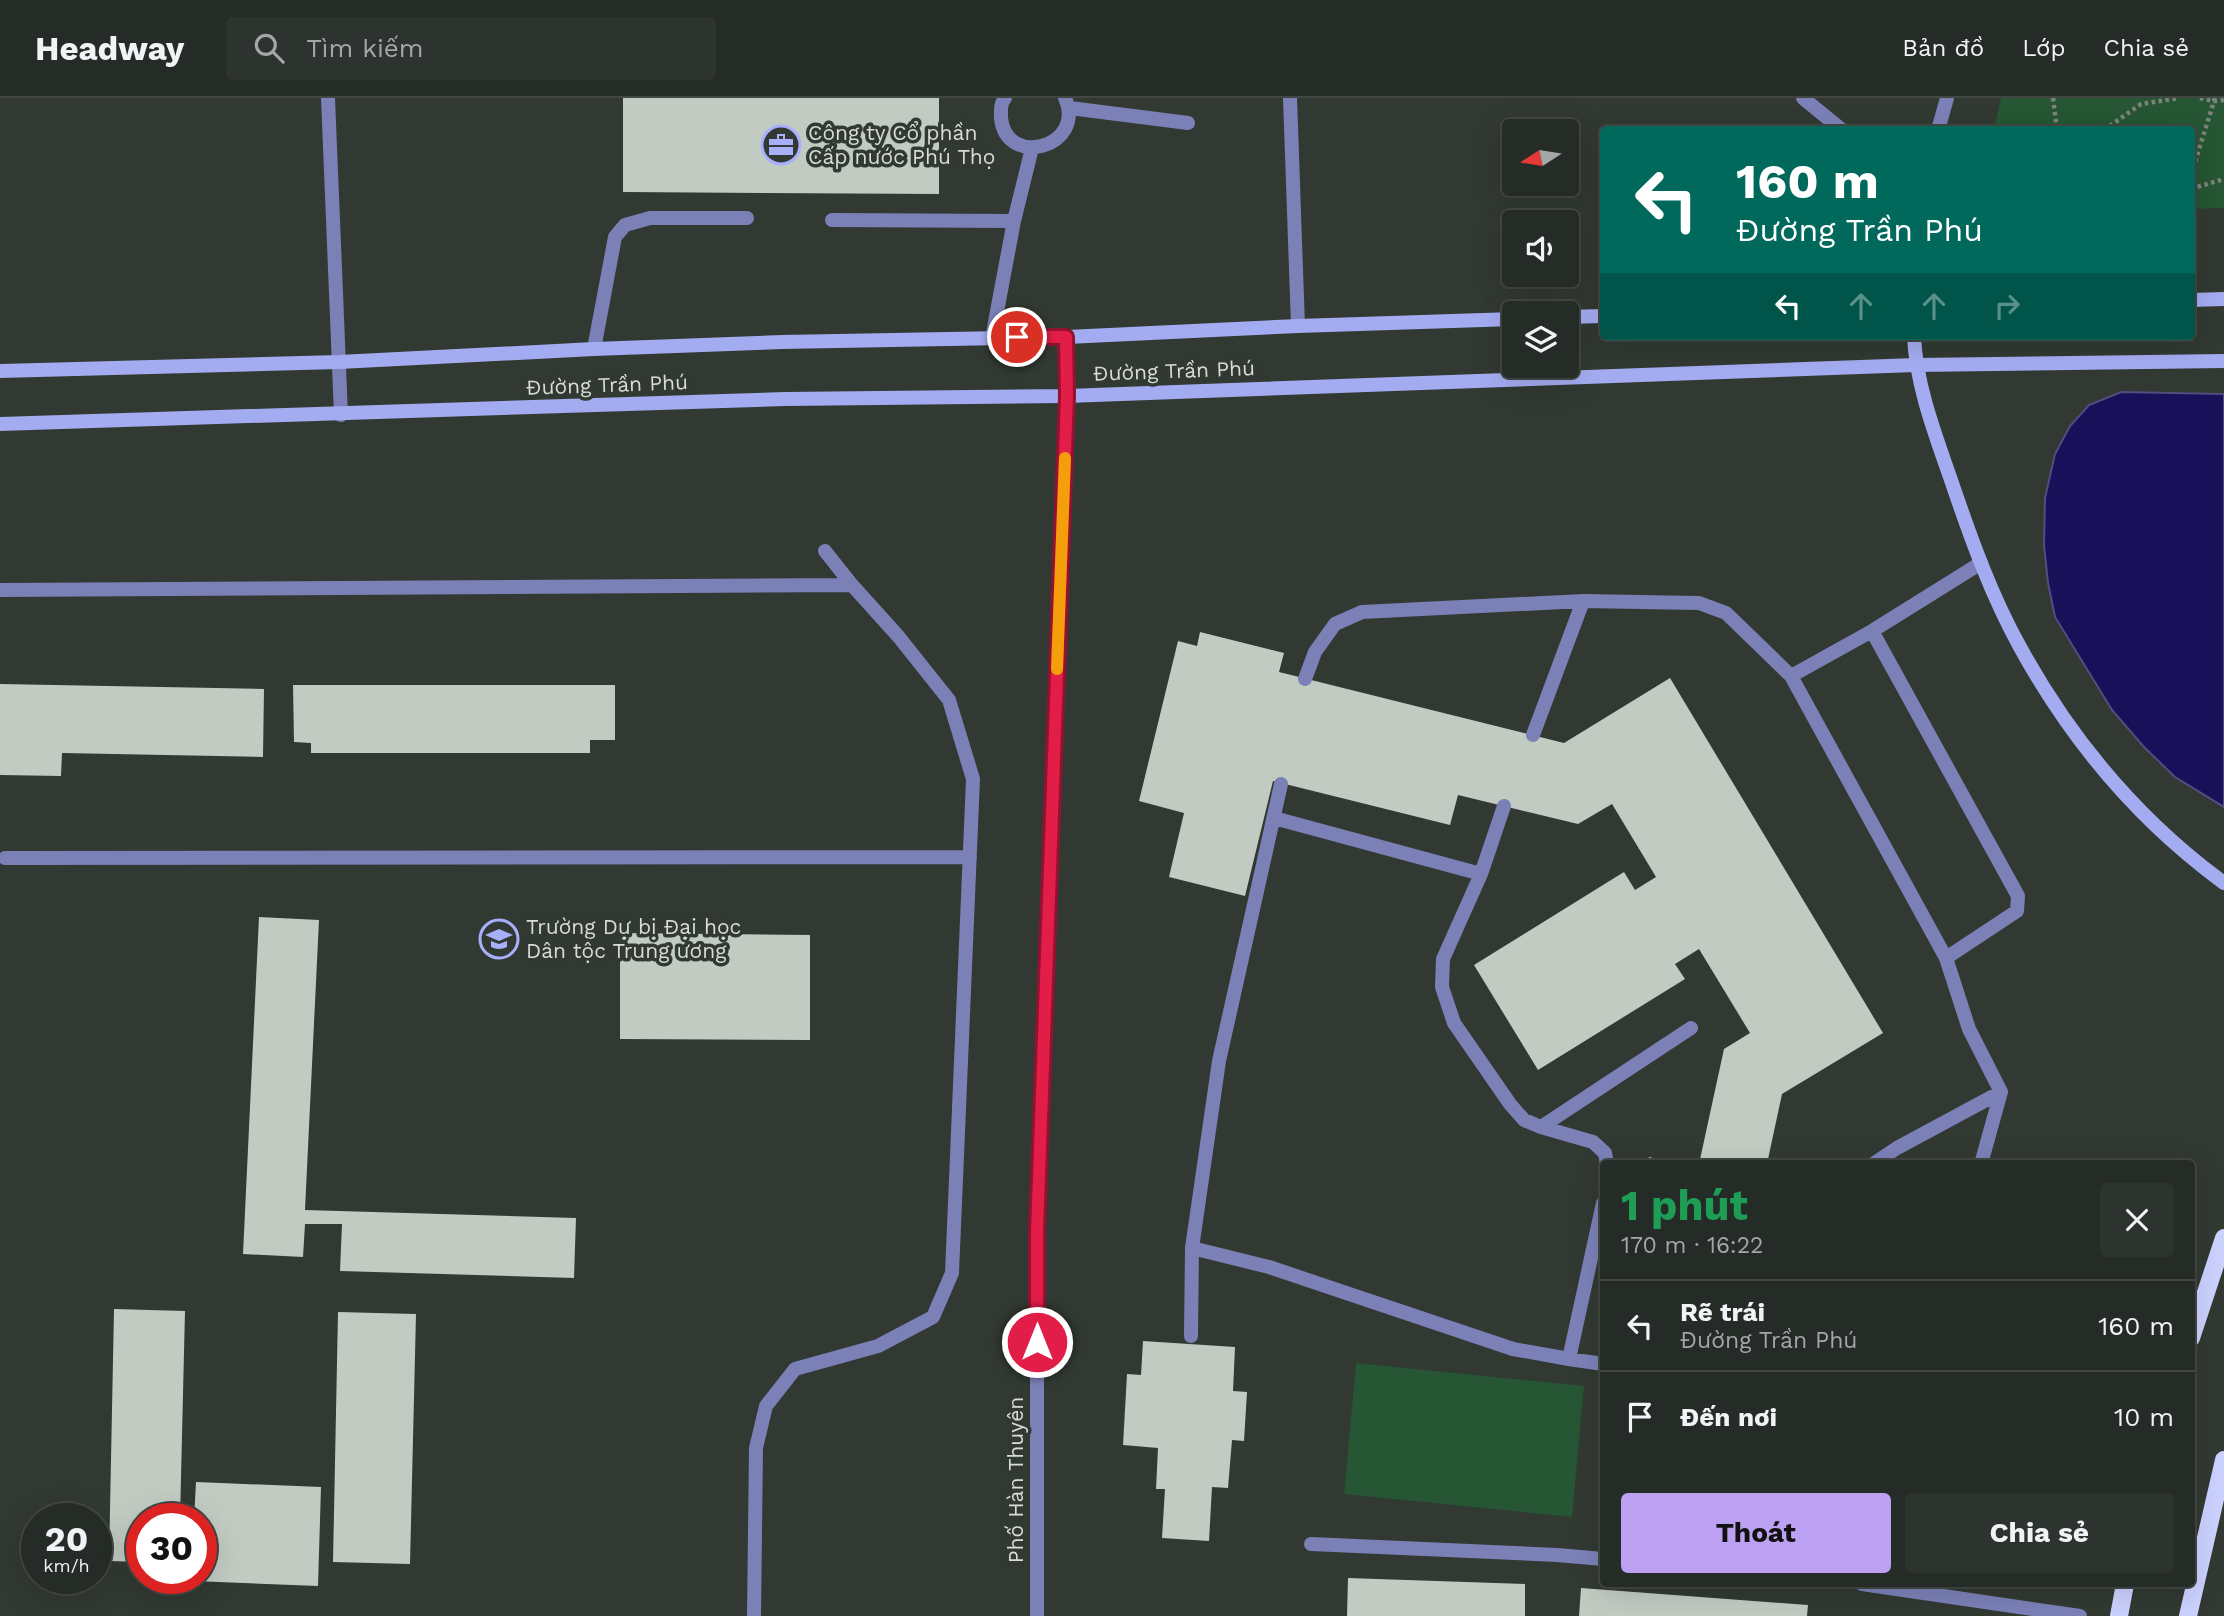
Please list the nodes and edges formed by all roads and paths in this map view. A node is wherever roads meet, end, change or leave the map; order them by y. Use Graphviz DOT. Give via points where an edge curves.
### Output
graph roads {
  1 [pos="328,98"];
  2 [pos="1005,98"];
  3 [pos="1290,98"];
  4 [pos="1803,98"];
  5 [pos="1947,98"];
  6 [pos="2053,98"];
  7 [pos="2179,98"];
  8 [pos="2200,98"];
  9 [pos="2215,99"];
  10 [pos="2224,100"];
  11 [pos="1067,103"];
  12 [pos="1188,123"];
  13 [pos="1837,126"];
  14 [pos="1939,126"];
  15 [pos="2056,126"];
  16 [pos="2110,126"];
  17 [pos="1032,148"];
  18 [pos="2195,162"];
  19 [pos="2224,179"];
  20 [pos="2195,188"];
  21 [pos="747,218"];
  22 [pos="832,220"];
  23 [pos="1014,221"];
  24 [pos="2224,299"];
  25 [pos="2195,300"];
  26 [pos="1600,316"];
  27 [pos="1579,317"];
  28 [pos="1502,319"];
  29 [pos="1298,326"];
  30 [pos="1066,337"];
  31 [pos="992,338"];
  32 [pos="1914,340"];
  33 [pos="594,349"];
  34 [pos="2224,361"];
  35 [pos="339,362"];
  36 [pos="1915,365"];
  37 [pos="0,370"];
  38 [pos="1067,396"];
  39 [pos="341,415"];
  40 [pos="0,424"];
  41 [pos="825,551"];
  42 [pos="1981,562"];
  43 [pos="852,585"];
  44 [pos="0,590"];
  45 [pos="1583,601"];
  46 [pos="1871,631"];
  47 [pos="1791,676"];
  48 [pos="1305,678"];
  49 [pos="1533,735"];
  50 [pos="1281,784"];
  51 [pos="1504,806"];
  52 [pos="1273,818"];
  53 [pos="970,857"];
  54 [pos="5,858"];
  55 [pos="1481,874"];
  56 [pos="2224,883"];
  57 [pos="1946,958"];
  58 [pos="1691,1028"];
  59 [pos="2001,1093"];
  60 [pos="1541,1127"];
  61 [pos="1606,1160"];
  62 [pos="1879,1160"];
  63 [pos="1982,1160"];
  64 [pos="1600,1217"];
  65 [pos="2224,1238"];
  66 [pos="1192,1248"];
  67 [pos="2195,1326"];
  68 [pos="1191,1336"];
  69 [pos="1569,1359"];
  70 [pos="1600,1364"];
  71 [pos="2224,1460"];
  72 [pos="1311,1544"];
  73 [pos="1600,1559"];
  74 [pos="2195,1586"];
  75 [pos="1882,1587"];
  76 [pos="2124,1587"];
  77 [pos="2195,1587"];
  78 [pos="754,1616"];
  79 [pos="1037,1616"];
  80 [pos="2080,1616"];
  81 [pos="2119,1616"];
  82 [pos="2188,1616"];
  1 -- 35 [label="street"];
  2 -- 17 [label="street" via="1000,104 1002,127 1012,142"];
  3 -- 29 [label="street"];
  4 -- 13 [label="street"];
  5 -- 14 [label="street"];
  6 -- 15 [label="path"];
  7 -- 16 [label="path" via="2141,104"];
  8 -- 9 [label="path"];
  9 -- 10 [label="path"];
  9 -- 18 [label="path"];
  11 -- 12 [label="street"];
  11 -- 17 [label="street" via="1065,131 1051,144"];
  17 -- 23 [label="street"];
  19 -- 20 [label="path"];
  21 -- 33 [label="street" via="650,218 625,225 615,237"];
  22 -- 23 [label="street"];
  23 -- 31 [label="street"];
  24 -- 25 [label="main road"];
  26 -- 27 [label="main road"];
  28 -- 29 [label="main road, Đường Trần Phú"];
  29 -- 30 [label="main road, Đường Trần Phú"];
  30 -- 31 [label="main road, Đường Trần Phú"];
  30 -- 38 [label="street, Phố Hàn Thuyên"];
  31 -- 33 [label="main road, Đường Trần Phú"];
  32 -- 36 [label="main road"];
  33 -- 35 [label="main road, Đường Trần Phú"];
  34 -- 36 [label="main road, Đường Trần Phú"];
  35 -- 37 [label="main road, Đường Trần Phú"];
  35 -- 39 [label="street"];
  36 -- 38 [label="main road, Đường Trần Phú"];
  36 -- 42 [label="main road"];
  38 -- 39 [label="main road, Đường Trần Phú" via="785,399"];
  38 -- 79 [label="street, Phố Hàn Thuyên" via="1037,1232"];
  39 -- 40 [label="main road, Đường Trần Phú"];
  41 -- 43 [label="street"];
  42 -- 46 [label="street"];
  42 -- 56 [label="main road" via="2019,645 2092,756 2136,808"];
  43 -- 44 [label="street"];
  43 -- 53 [label="street" via="949,700 973,779"];
  45 -- 47 [label="street" via="1699,603 1726,613"];
  45 -- 48 [label="street" via="1362,612 1335,624 1315,652"];
  45 -- 49 [label="street"];
  46 -- 47 [label="street"];
  46 -- 57 [label="street" via="2018,896 2017,911"];
  47 -- 57 [label="street"];
  50 -- 52 [label="street"];
  51 -- 55 [label="street"];
  52 -- 55 [label="street"];
  52 -- 66 [label="street" via="1219,1060"];
  53 -- 54 [label="street"];
  53 -- 78 [label="street" via="951,1273 933,1317 878,1346 795,1369 766,1406 756,1448"];
  55 -- 60 [label="street" via="1443,959 1442,987 1454,1023 1510,1104 1524,1120"];
  57 -- 59 [label="street" via="1969,1029"];
  58 -- 60 [label="street"];
  59 -- 62 [label="street"];
  59 -- 63 [label="street"];
  60 -- 61 [label="street" via="1593,1142 1605,1153"];
  64 -- 69 [label="street"];
  65 -- 67 [label="main road"];
  66 -- 68 [label="street"];
  66 -- 69 [label="street" via="1269,1267 1513,1349"];
  69 -- 70 [label="street"];
  71 -- 74 [label="main road"];
  72 -- 73 [label="street"];
  75 -- 80 [label="street"];
  76 -- 81 [label="main road"];
  77 -- 82 [label="main road"];
}
